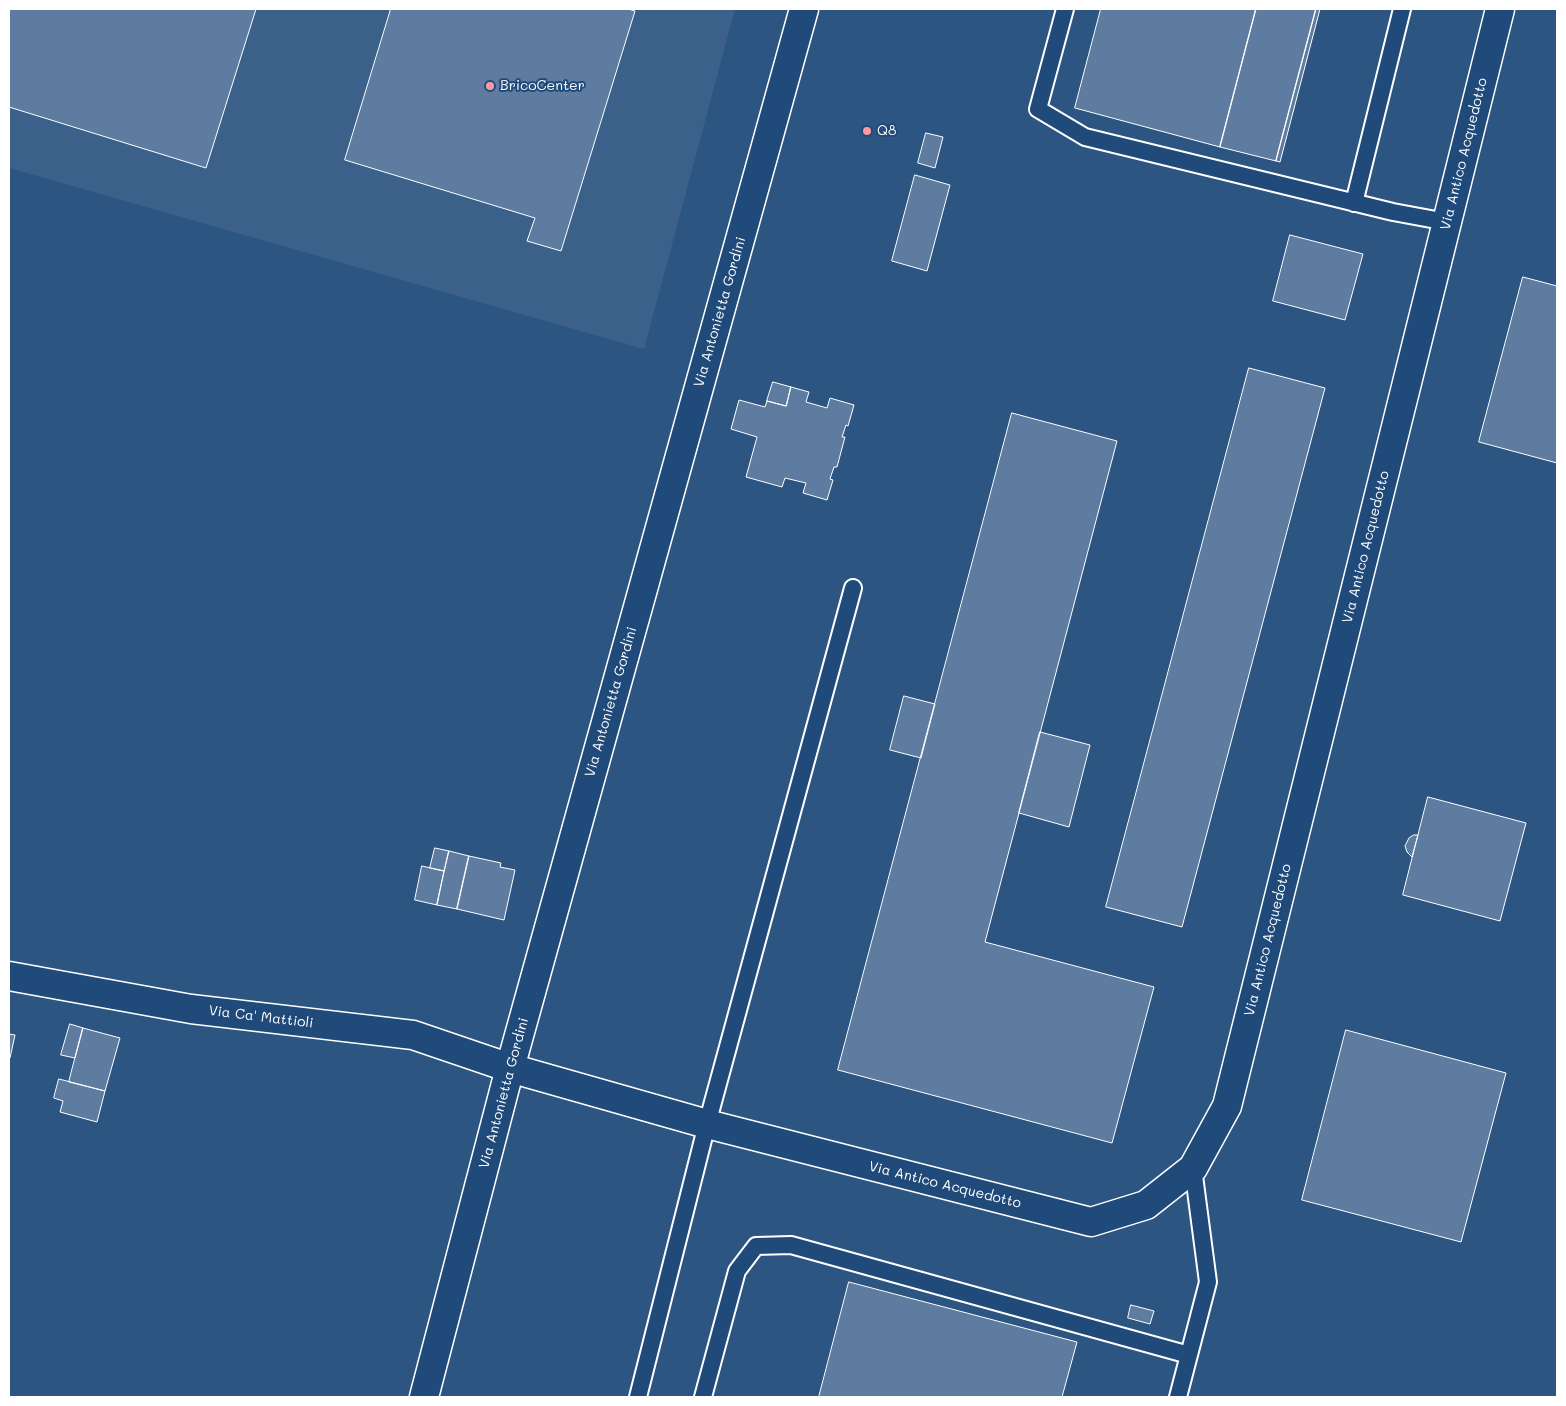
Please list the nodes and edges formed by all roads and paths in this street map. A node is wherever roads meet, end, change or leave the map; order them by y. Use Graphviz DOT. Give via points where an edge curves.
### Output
graph roads {
  1 [pos="804,9"];
  2 [pos="1065,9"];
  3 [pos="1402,9"];
  4 [pos="1500,9"];
  5 [pos="1354,203"];
  6 [pos="1447,222"];
  7 [pos="853,588"];
  8 [pos="9,976"];
  9 [pos="510,1068"];
  10 [pos="707,1124"];
  11 [pos="1193,1168"];
  12 [pos="1189,1355"];
  13 [pos="424,1397"];
  14 [pos="638,1397"];
  15 [pos="703,1397"];
  16 [pos="1178,1397"];
  1 -- 9 [label="street, Via Antonietta Gordini"];
  2 -- 5 [label="lane" via="1038,109 1085,137"];
  3 -- 5 [label="lane"];
  4 -- 6 [label="street, Via Antico Acquedotto"];
  5 -- 6 [label="lane"];
  6 -- 11 [label="street, Via Antico Acquedotto" via="1227,1106"];
  7 -- 10 [label="lane"];
  8 -- 9 [label="street, Via Ca' Mattioli" via="191,1009 413,1035"];
  9 -- 10 [label="street, Via Antico Acquedotto"];
  9 -- 13 [label="street, Via Antonietta Gordini"];
  10 -- 11 [label="street, Via Antico Acquedotto" via="1091,1222 1146,1205"];
  10 -- 14 [label="lane"];
  11 -- 12 [label="lane" via="1208,1282"];
  12 -- 15 [label="lane" via="791,1244 756,1246 737,1271"];
  12 -- 16 [label="lane"];
}
